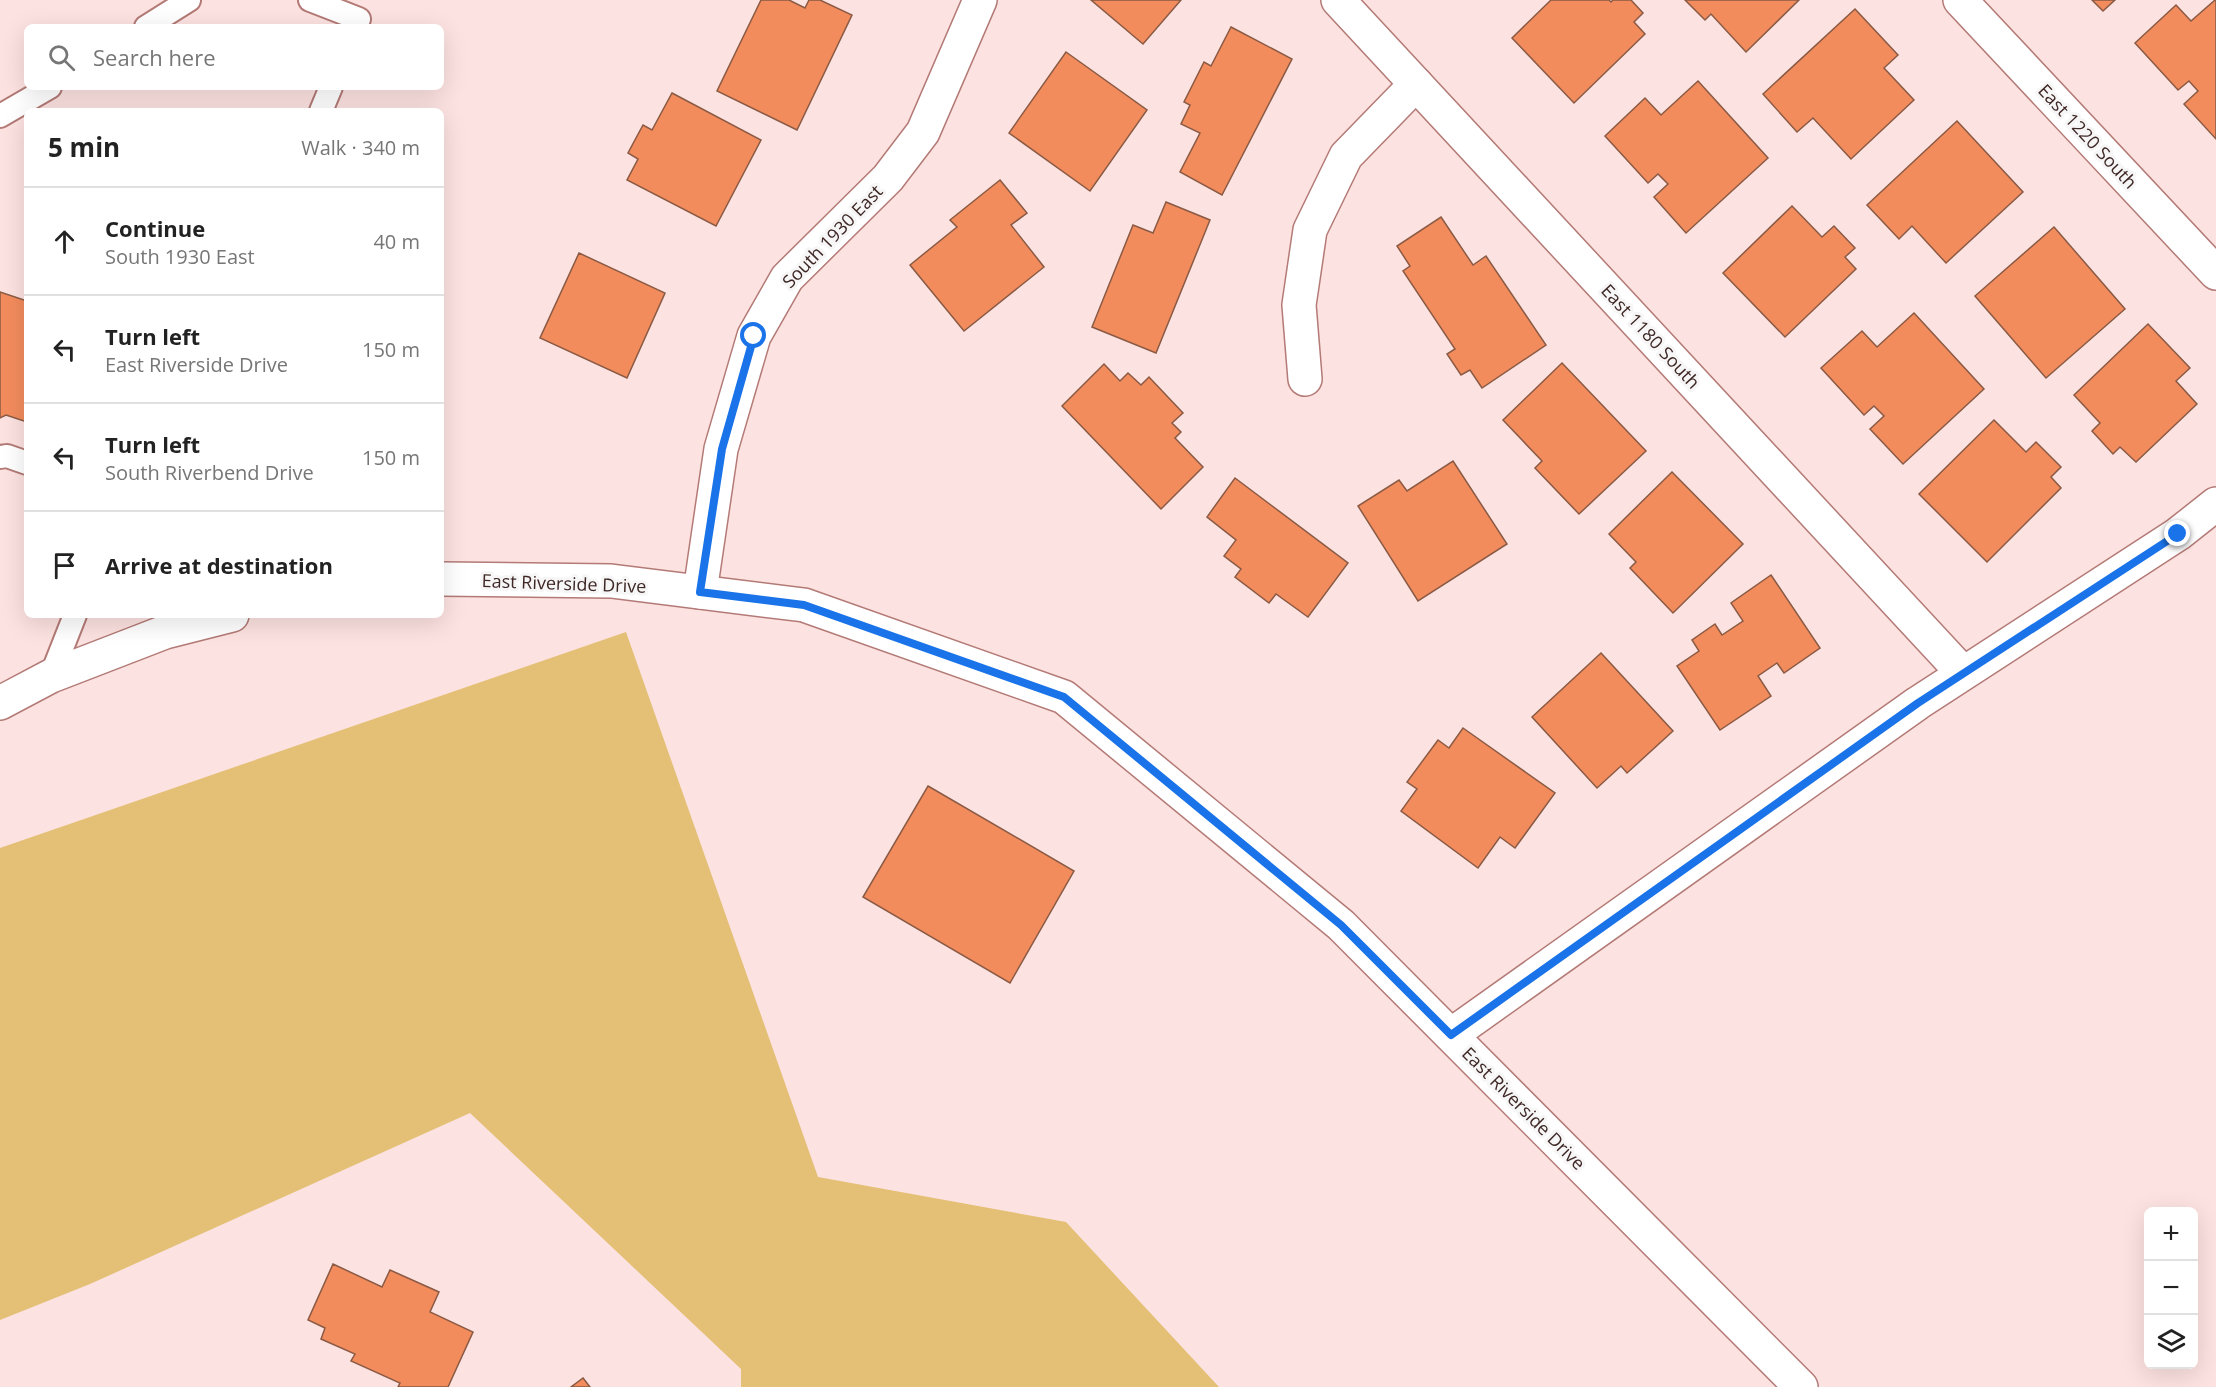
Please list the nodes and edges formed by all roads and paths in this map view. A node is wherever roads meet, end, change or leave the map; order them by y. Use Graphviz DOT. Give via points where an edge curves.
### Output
graph roads {
  1 [pos="189,0"];
  2 [pos="310,0"];
  3 [pos="980,0"];
  4 [pos="1338,0"];
  5 [pos="1960,0"];
  6 [pos="151,24"];
  7 [pos="357,24"];
  8 [pos="1416,84"];
  9 [pos="45,90"];
  10 [pos="330,90"];
  11 [pos="322,108"];
  12 [pos="0,116"];
  13 [pos="2216,273"];
  14 [pos="1305,379"];
  15 [pos="0,457"];
  16 [pos="24,462"];
  17 [pos="2216,504"];
  18 [pos="444,579"];
  19 [pos="700,592"];
  20 [pos="74,618"];
  21 [pos="220,618"];
  22 [pos="1963,673"];
  23 [pos="51,676"];
  24 [pos="0,703"];
  25 [pos="1451,1035"];
  26 [pos="1802,1387"];
  1 -- 6 [label="lane"];
  2 -- 7 [label="lane" via="359,19"];
  3 -- 19 [label="street, South 1930 East" via="923,132 888,178 787,278 754,336 722,449"];
  4 -- 8 [label="street, East 1180 South"];
  5 -- 13 [label="street, East 1220 South"];
  8 -- 14 [label="street" via="1346,156 1310,230 1299,305"];
  8 -- 22 [label="street, East 1180 South"];
  9 -- 12 [label="lane"];
  10 -- 11 [label="lane"];
  15 -- 16 [label="lane"];
  17 -- 22 [label="street" via="2178,534"];
  18 -- 19 [label="street, East Riverside Drive" via="611,581"];
  19 -- 25 [label="street, East Riverside Drive" via="804,605 1064,697 1341,925"];
  20 -- 23 [label="lane"];
  21 -- 23 [label="street" via="165,632"];
  22 -- 25 [label="street"];
  23 -- 24 [label="street"];
  25 -- 26 [label="street, East Riverside Drive"];
}
